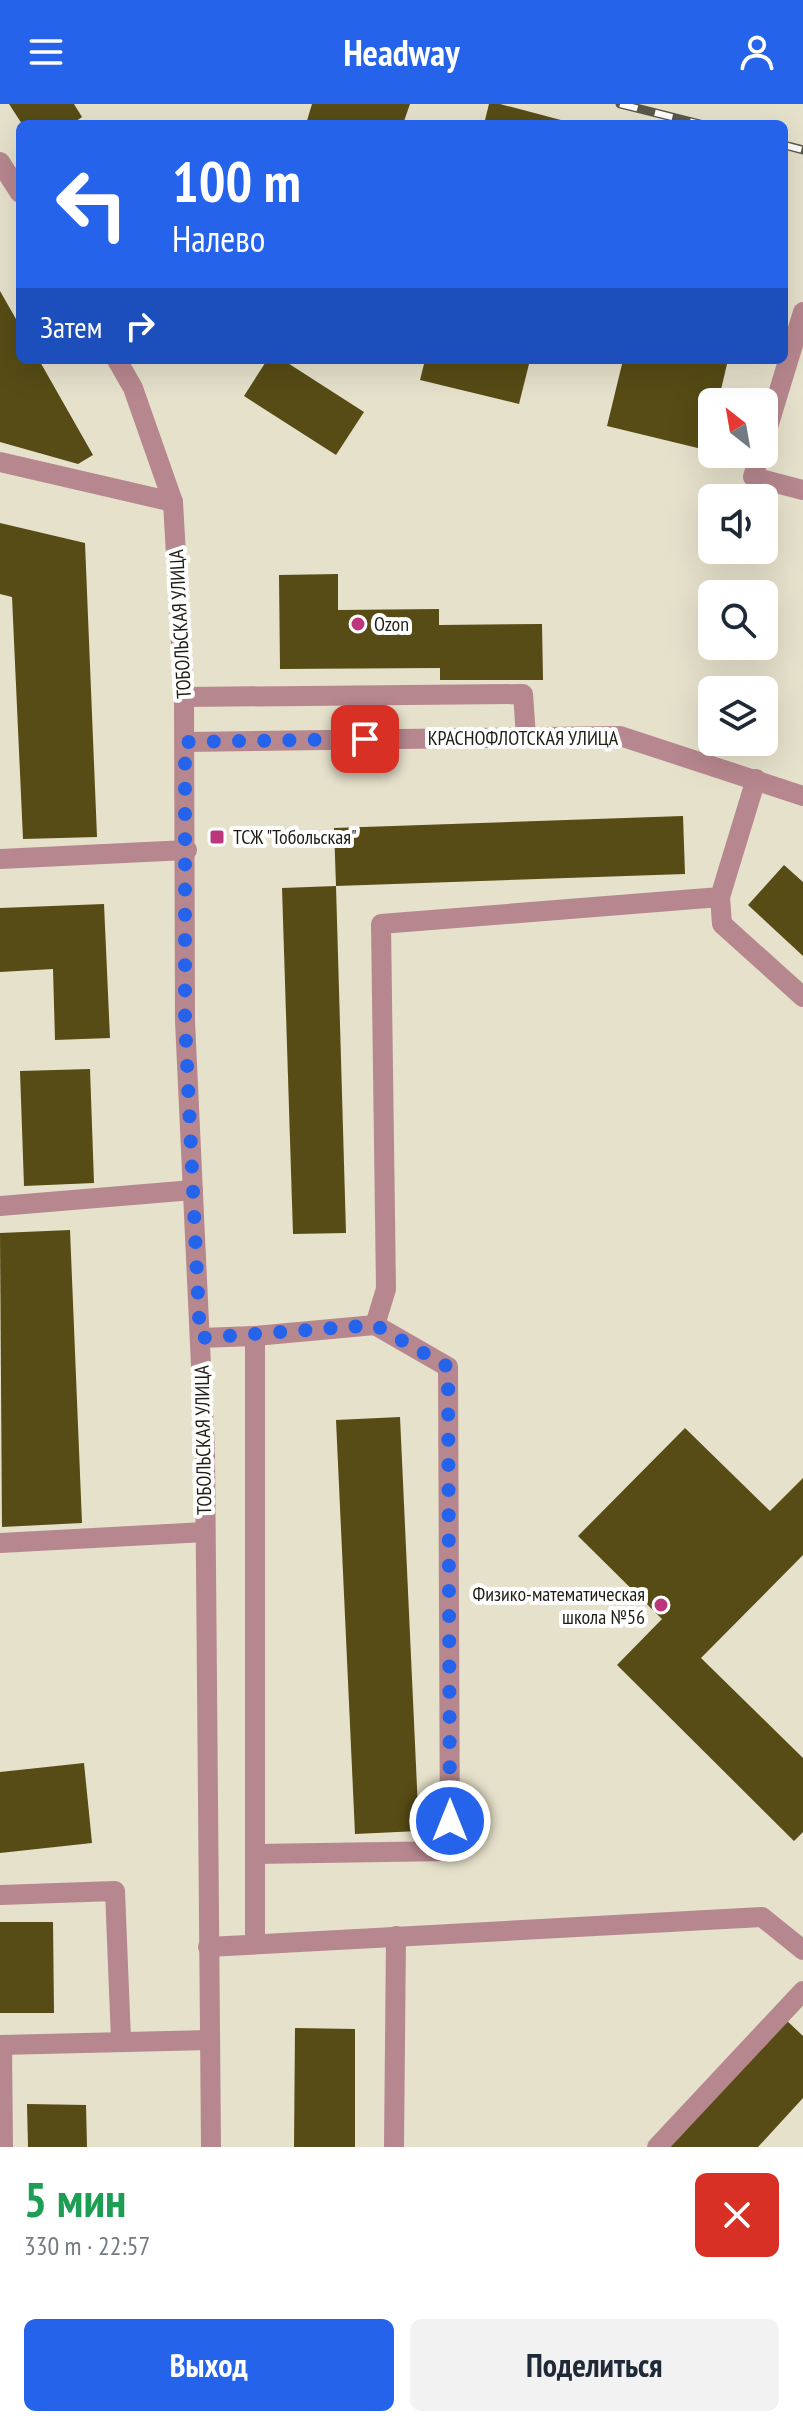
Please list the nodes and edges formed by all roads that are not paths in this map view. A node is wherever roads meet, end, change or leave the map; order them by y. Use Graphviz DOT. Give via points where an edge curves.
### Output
graph roads {
  1 [pos="0,162"];
  2 [pos="16,187"];
  3 [pos="803,312"];
  4 [pos="788,361"];
  5 [pos="119,364"];
  6 [pos="787,364"];
  7 [pos="778,394"];
  8 [pos="0,462"];
  9 [pos="756,468"];
  10 [pos="803,490"];
  11 [pos="173,502"];
  12 [pos="184,697"];
  13 [pos="526,737"];
  14 [pos="185,742"];
  15 [pos="756,779"];
  16 [pos="803,796"];
  17 [pos="187,850"];
  18 [pos="0,859"];
  19 [pos="720,897"];
  20 [pos="803,997"];
  21 [pos="193,1190"];
  22 [pos="0,1206"];
  23 [pos="375,1325"];
  24 [pos="255,1336"];
  25 [pos="200,1338"];
  26 [pos="205,1532"];
  27 [pos="0,1543"];
  28 [pos="255,1854"];
  29 [pos="0,1895"];
  30 [pos="396,1936"];
  31 [pos="255,1943"];
  32 [pos="208,1947"];
  33 [pos="803,1950"];
  34 [pos="803,1991"];
  35 [pos="121,2040"];
  36 [pos="210,2040"];
  37 [pos="1,2045"];
  38 [pos="3,2147"];
  39 [pos="211,2147"];
  40 [pos="394,2147"];
  41 [pos="657,2147"];
  1 -- 2 [label="street"];
  3 -- 4 [label="street"];
  5 -- 11 [label="street, ТОБОЛЬСКАЯ УЛИЦА" via="133,388"];
  6 -- 7 [label="street"];
  8 -- 11 [label="street"];
  9 -- 10 [label="street" via="753,477"];
  11 -- 12 [label="street, ТОБОЛЬСКАЯ УЛИЦА"];
  12 -- 13 [label="street" via="523,694"];
  12 -- 14 [label="street, ТОБОЛЬСКАЯ УЛИЦА"];
  13 -- 14 [label="street, КРАСНОФЛОТСКАЯ УЛИЦА"];
  13 -- 15 [label="street, КРАСНОФЛОТСКАЯ УЛИЦА" via="620,736"];
  14 -- 17 [label="street, ТОБОЛЬСКАЯ УЛИЦА"];
  15 -- 16 [label="street, КРАСНОФЛОТСКАЯ УЛИЦА"];
  15 -- 19 [label="street"];
  17 -- 18 [label="street"];
  17 -- 21 [label="street, ТОБОЛЬСКАЯ УЛИЦА" via="185,1021"];
  19 -- 20 [label="street" via="722,924"];
  19 -- 23 [label="street" via="381,924 386,1289"];
  21 -- 22 [label="street"];
  21 -- 25 [label="street, ТОБОЛЬСКАЯ УЛИЦА"];
  23 -- 24 [label="street"];
  23 -- 28 [label="street" via="448,1367 450,1851"];
  24 -- 25 [label="street"];
  24 -- 28 [label="street"];
  25 -- 26 [label="street, ТОБОЛЬСКАЯ УЛИЦА"];
  26 -- 27 [label="street"];
  26 -- 32 [label="street, ТОБОЛЬСКАЯ УЛИЦА"];
  28 -- 31 [label="street"];
  29 -- 35 [label="street" via="115,1891"];
  30 -- 31 [label="street"];
  30 -- 33 [label="street" via="762,1917"];
  30 -- 40 [label="street"];
  31 -- 32 [label="street"];
  32 -- 36 [label="street, ТОБОЛЬСКАЯ УЛИЦА"];
  34 -- 41 [label="street"];
  35 -- 36 [label="street"];
  35 -- 37 [label="street"];
  36 -- 39 [label="street, ТОБОЛЬСКАЯ УЛИЦА"];
  37 -- 38 [label="street"];
}
